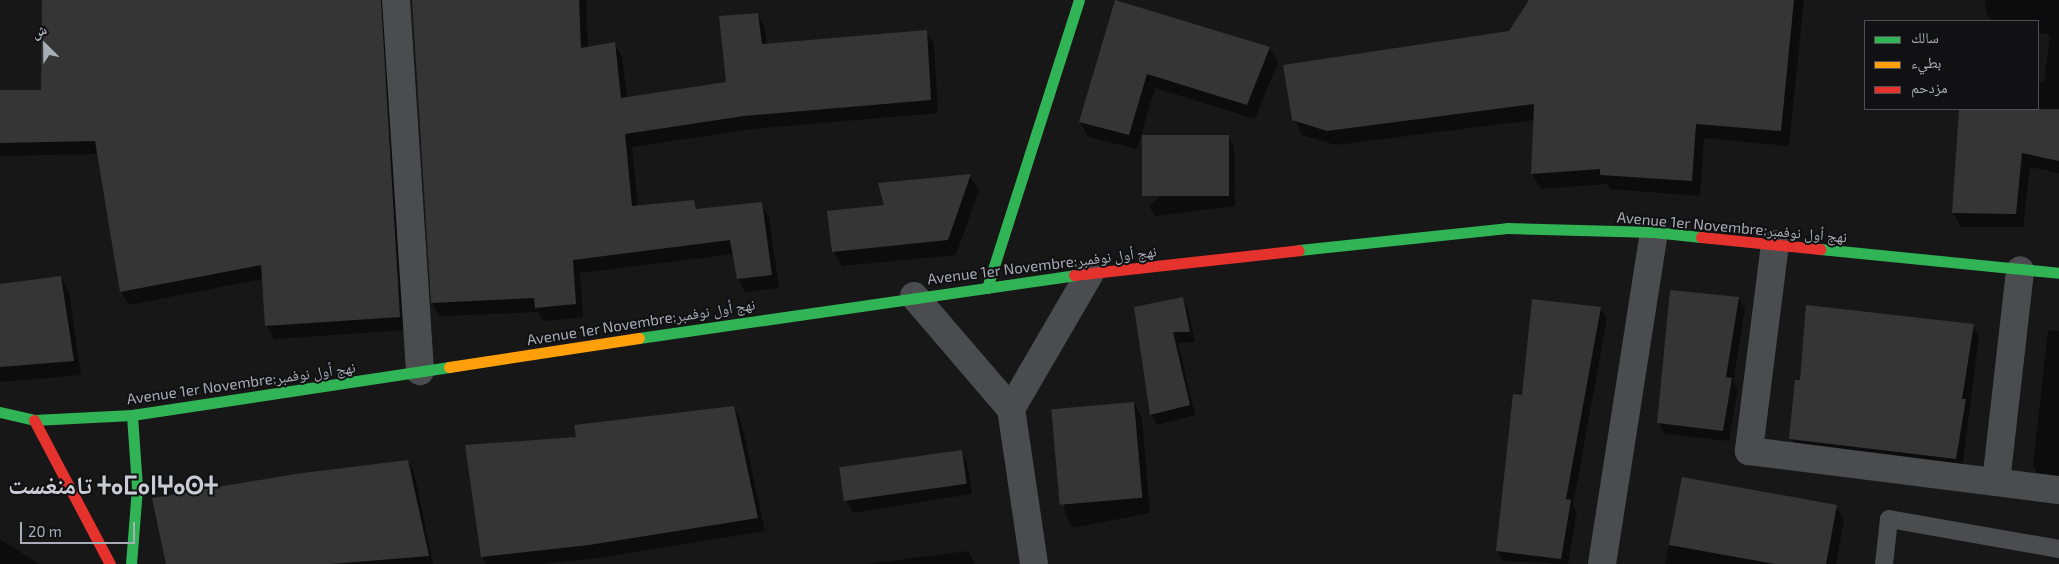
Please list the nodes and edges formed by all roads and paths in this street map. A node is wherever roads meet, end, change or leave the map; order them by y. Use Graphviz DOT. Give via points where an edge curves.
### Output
graph roads {
  1 [pos="396,0"];
  2 [pos="1079,0"];
  3 [pos="1654,232"];
  4 [pos="1775,244"];
  5 [pos="2020,270"];
  6 [pos="1090,273"];
  7 [pos="2059,273"];
  8 [pos="987,288"];
  9 [pos="914,296"];
  10 [pos="420,371"];
  11 [pos="1011,410"];
  12 [pos="0,412"];
  13 [pos="132,415"];
  14 [pos="34,420"];
  15 [pos="1996,482"];
  16 [pos="2059,490"];
  17 [pos="2059,549"];
  18 [pos="110,564"];
  19 [pos="131,564"];
  20 [pos="1034,564"];
  21 [pos="1602,564"];
  22 [pos="1884,564"];
  1 -- 10 [label="street"];
  2 -- 8 [label="main road"];
  3 -- 4 [label="main road, Avenue 1er Novembre;نهج أول نوفمبر"];
  3 -- 6 [label="main road, Avenue 1er Novembre;نهج أول نوفمبر" via="1507,228"];
  3 -- 21 [label="street"];
  4 -- 5 [label="main road, Avenue 1er Novembre;نهج أول نوفمبر"];
  4 -- 15 [label="street" via="1749,451"];
  5 -- 7 [label="main road, Avenue 1er Novembre;نهج أول نوفمبر"];
  5 -- 15 [label="street"];
  6 -- 8 [label="main road, Avenue 1er Novembre;نهج أول نوفمبر"];
  6 -- 11 [label="street"];
  8 -- 9 [label="main road, Avenue 1er Novembre;نهج أول نوفمبر"];
  9 -- 10 [label="main road, Avenue 1er Novembre;نهج أول نوفمبر"];
  9 -- 11 [label="street"];
  10 -- 13 [label="main road, Avenue 1er Novembre;نهج أول نوفمبر"];
  11 -- 20 [label="street"];
  12 -- 14 [label="main road, Avenue 1er Novembre;نهج أول نوفمبر"];
  13 -- 14 [label="main road, Avenue 1er Novembre;نهج أول نوفمبر"];
  13 -- 19 [label="main road" via="137,487"];
  14 -- 18 [label="main road"];
  15 -- 16 [label="street"];
  17 -- 22 [label="lane" via="1889,519"];
}
